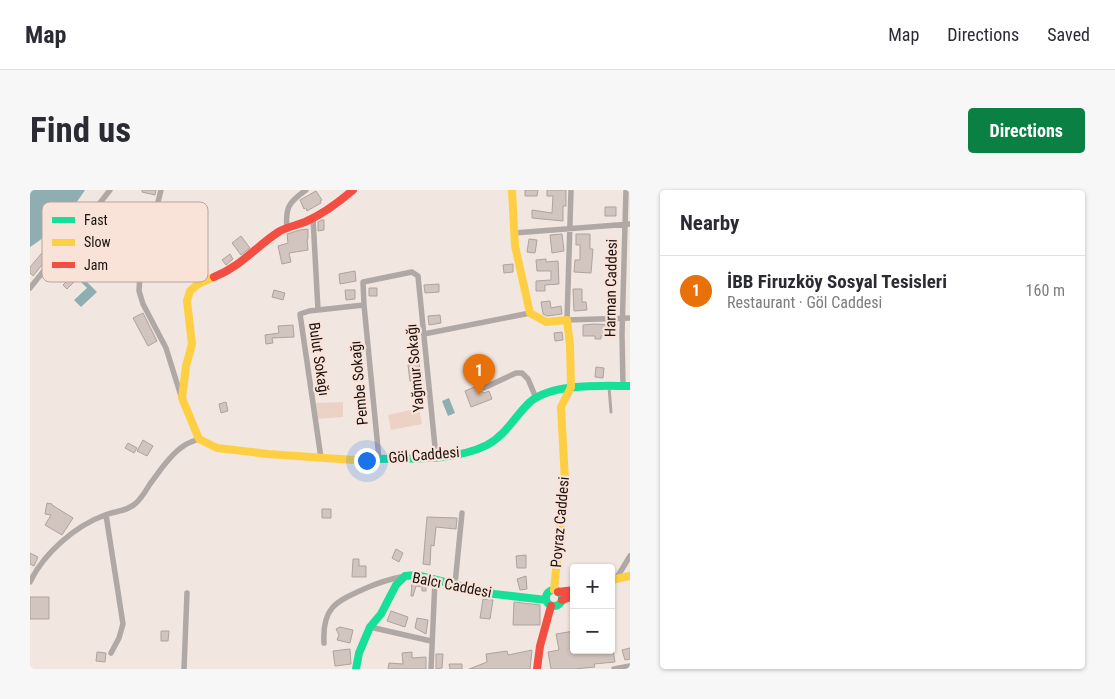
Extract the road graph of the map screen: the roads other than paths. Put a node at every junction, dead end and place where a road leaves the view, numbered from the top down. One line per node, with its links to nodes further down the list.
1 (110, 190): 7 (street)
2 (306, 190): 10 (street)
3 (353, 190): 8 (street)
4 (512, 190): 12 (street)
5 (571, 190): 11 (street)
6 (626, 190): 9 (street, Harman Caddesi)
7 (101, 202)
8 (313, 218): 10 (street); 20 (street, Bulut Sokağı)
9 (627, 224): 11 (street); 22 (street, Harman Caddesi)
10 (287, 229): 15 (street)
11 (570, 229): 12 (street); 24 (street)
12 (514, 233): 21 (street)
13 (42, 273): 18 (street)
14 (418, 276): 19 (street, Pembe Sokağı); 25 (street, Yağmur Sokağı)
15 (208, 280)
16 (140, 282): 30 (street)
17 (203, 282): 30 (street)
18 (30, 288)
19 (364, 305): 20 (street); 36 (street, Pembe Sokağı)
20 (318, 310): 35 (street, Bulut Sokağı)
21 (530, 313): 24 (street); 25 (street)
22 (622, 318): 23 (street); 24 (street); 27 (street, Harman Caddesi)
23 (630, 318)
24 (567, 320): 28 (street, Poyraz Caddesi)
25 (424, 334): 34 (street, Yağmur Sokağı)
26 (609, 386): 27 (street, Göl Caddesi); 28 (street, Göl Caddesi); 32 (lane)
27 (626, 386)
28 (570, 387): 31 (street, Göl Caddesi); 48 (street, Poyraz Caddesi)
29 (484, 388): 31 (street)
30 (182, 398): 33 (street)
31 (536, 398): 34 (street, Göl Caddesi)
32 (610, 412)
33 (199, 438): 35 (street, Göl Caddesi); 38 (street)
34 (436, 457): 36 (street, Göl Caddesi)
35 (321, 458): 36 (street, Göl Caddesi)
36 (379, 459)
37 (462, 513): 46 (street)
38 (106, 515): 45 (street); 56 (street)
39 (630, 556): 42 (street)
40 (405, 576): 44 (street, Balcı Caddesi); 53 (street, Balcı Caddesi); 55 (street)
41 (630, 576): 43 (street)
42 (615, 578)
43 (615, 579)
44 (435, 580): 46 (street, Balcı Caddesi); 54 (street)
45 (30, 582)
46 (455, 584): 52 (street, Balcı Caddesi)
47 (570, 590): 48 (street)
48 (556, 591): 51 (street); 52 (street)
49 (186, 593): 58 (street)
50 (570, 597): 51 (street)
51 (562, 600): 52 (street)
52 (549, 603): 61 (street)
53 (370, 627): 54 (street); 59 (street, Balcı Caddesi)
54 (431, 641): 60 (street)
55 (324, 643)
56 (111, 653)
57 (630, 666): 62 (street)
58 (184, 669)
59 (356, 669)
60 (431, 669)
61 (537, 669)
62 (614, 669)

